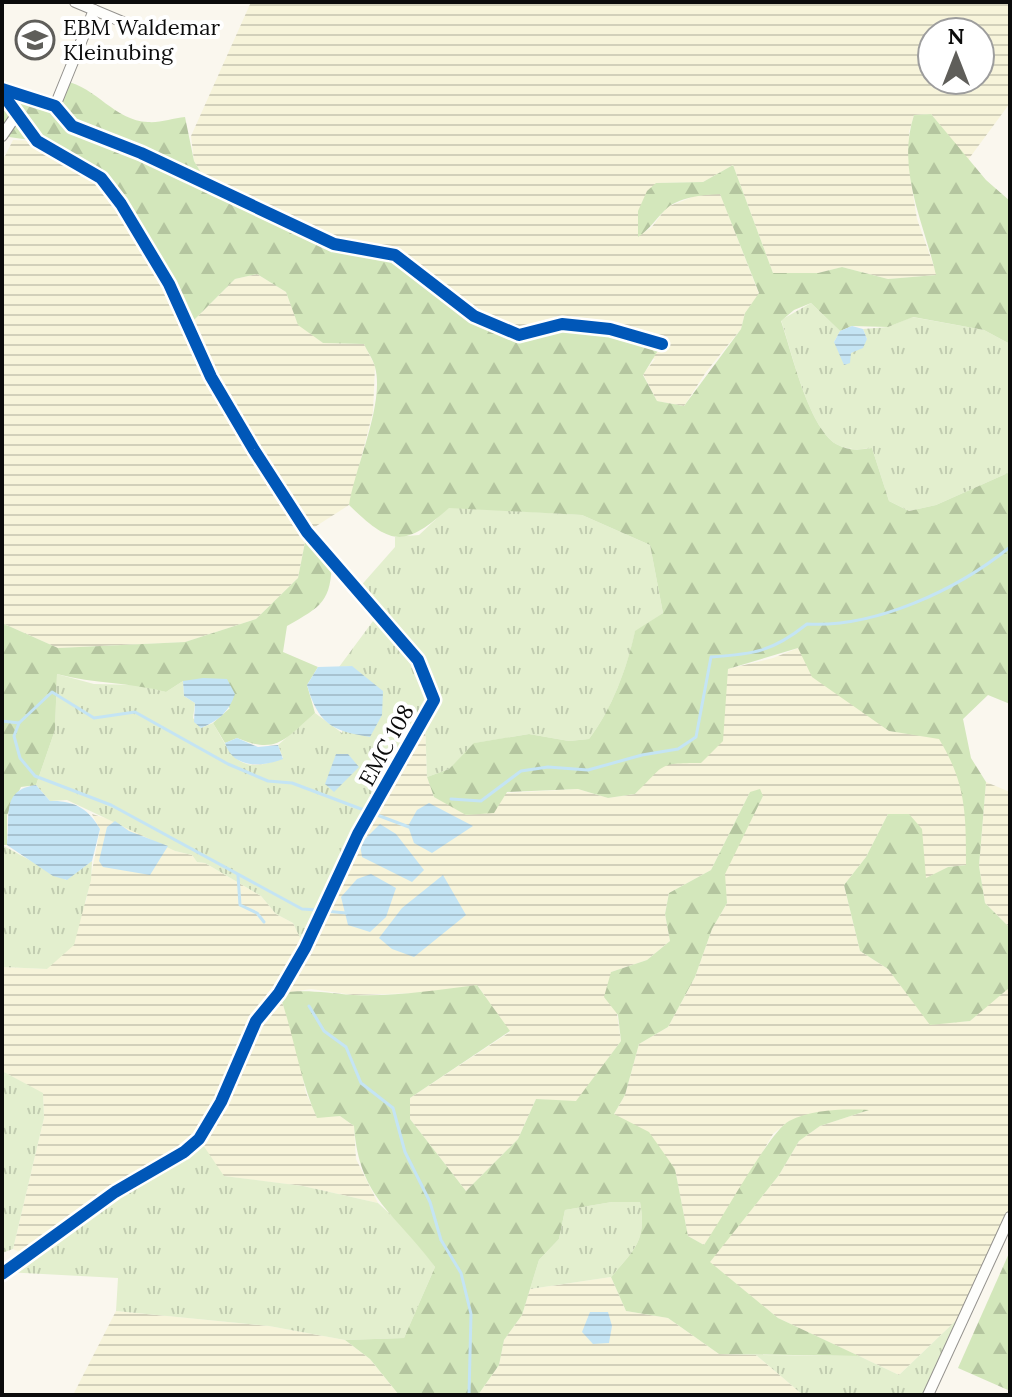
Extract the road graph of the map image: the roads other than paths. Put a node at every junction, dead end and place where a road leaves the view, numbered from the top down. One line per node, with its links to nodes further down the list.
1 (75, 2): 2 (street)
2 (94, 10): 3 (street); 5 (street)
3 (142, 30)
4 (2, 91): 5 (street); 6 (street, EMC 108)
5 (55, 106): 8 (street)
6 (17, 114): 7 (street); 10 (street, EMC 108)
7 (2, 136)
8 (662, 344)
9 (1010, 1217): 11 (street)
10 (2, 1274)
11 (928, 1395)

